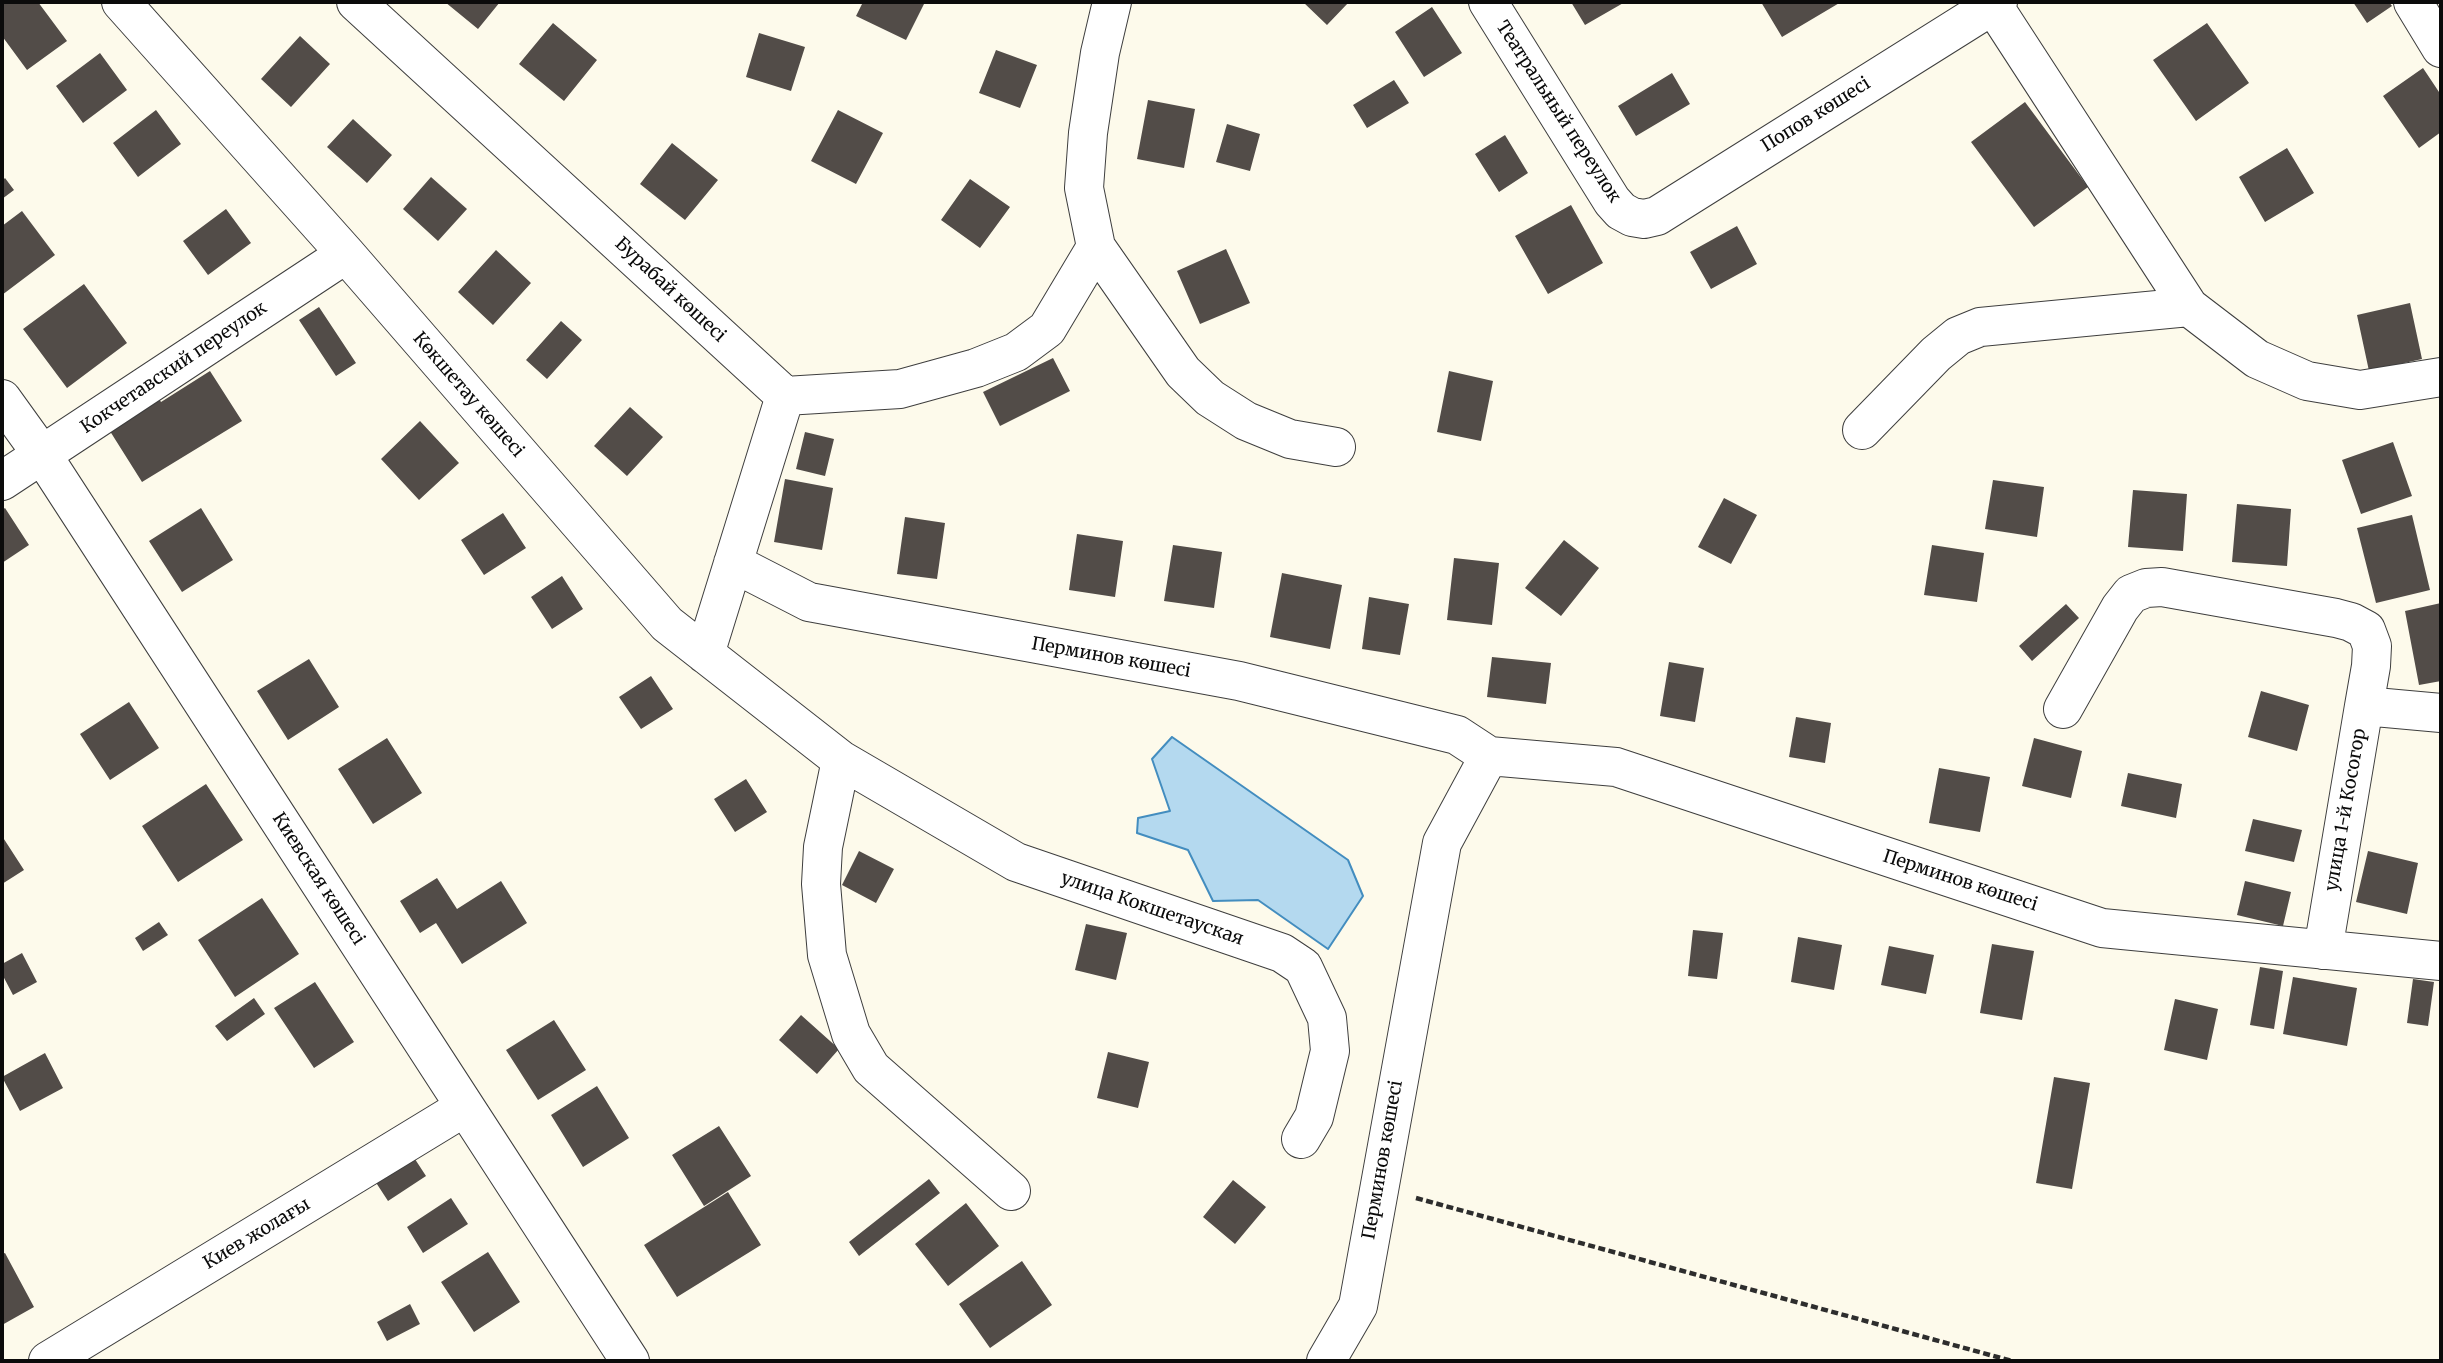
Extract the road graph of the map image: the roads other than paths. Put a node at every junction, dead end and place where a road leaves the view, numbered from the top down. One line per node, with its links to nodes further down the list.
1 (121, 2): 10 (street, Көкшетау көшесі)
2 (356, 2): 13 (street, Бурабай көшесі)
3 (1112, 2): 9 (street)
4 (1488, 2): 8 (street, Театральный переулок)
5 (2413, 2): 7 (street)
6 (1994, 3): 8 (street, Попов көшесі); 11 (street)
7 (2441, 48)
8 (1632, 217)
9 (1096, 247): 13 (street); 16 (street)
10 (346, 254): 17 (street, Кокчетавский переулок); 20 (street, Көкшетау көшесі)
11 (2189, 306): 12 (street); 15 (street)
12 (2441, 377)
13 (785, 396): 19 (street)
14 (2, 399): 17 (street, Киевская көшесі)
15 (1863, 430)
16 (1336, 447)
17 (43, 456): 18 (street, Кокчетавский переулок); 28 (street, Киевская көшесі)
18 (2, 481)
19 (733, 563): 20 (street); 24 (street, Перминов көшесі)
20 (705, 654): 25 (street, Көкшетау көшесі)
21 (2364, 706): 22 (street); 23 (street, улица 1-й Косогор); 26 (street, улица 1-й Косогор)
22 (2063, 709)
23 (2441, 713)
24 (1489, 756): 26 (street, Перминов көшесі); 33 (street, Перминов көшесі)
25 (841, 760): 29 (street, улица Кокшетауская); 30 (street)
26 (2323, 950): 27 (street, Перминов көшесі)
27 (2441, 961)
28 (465, 1107): 31 (street, Киев жолағы); 32 (street, Киевская көшесі)
29 (1301, 1139)
30 (1011, 1191)
31 (48, 1361)
32 (630, 1361)
33 (1326, 1361)

